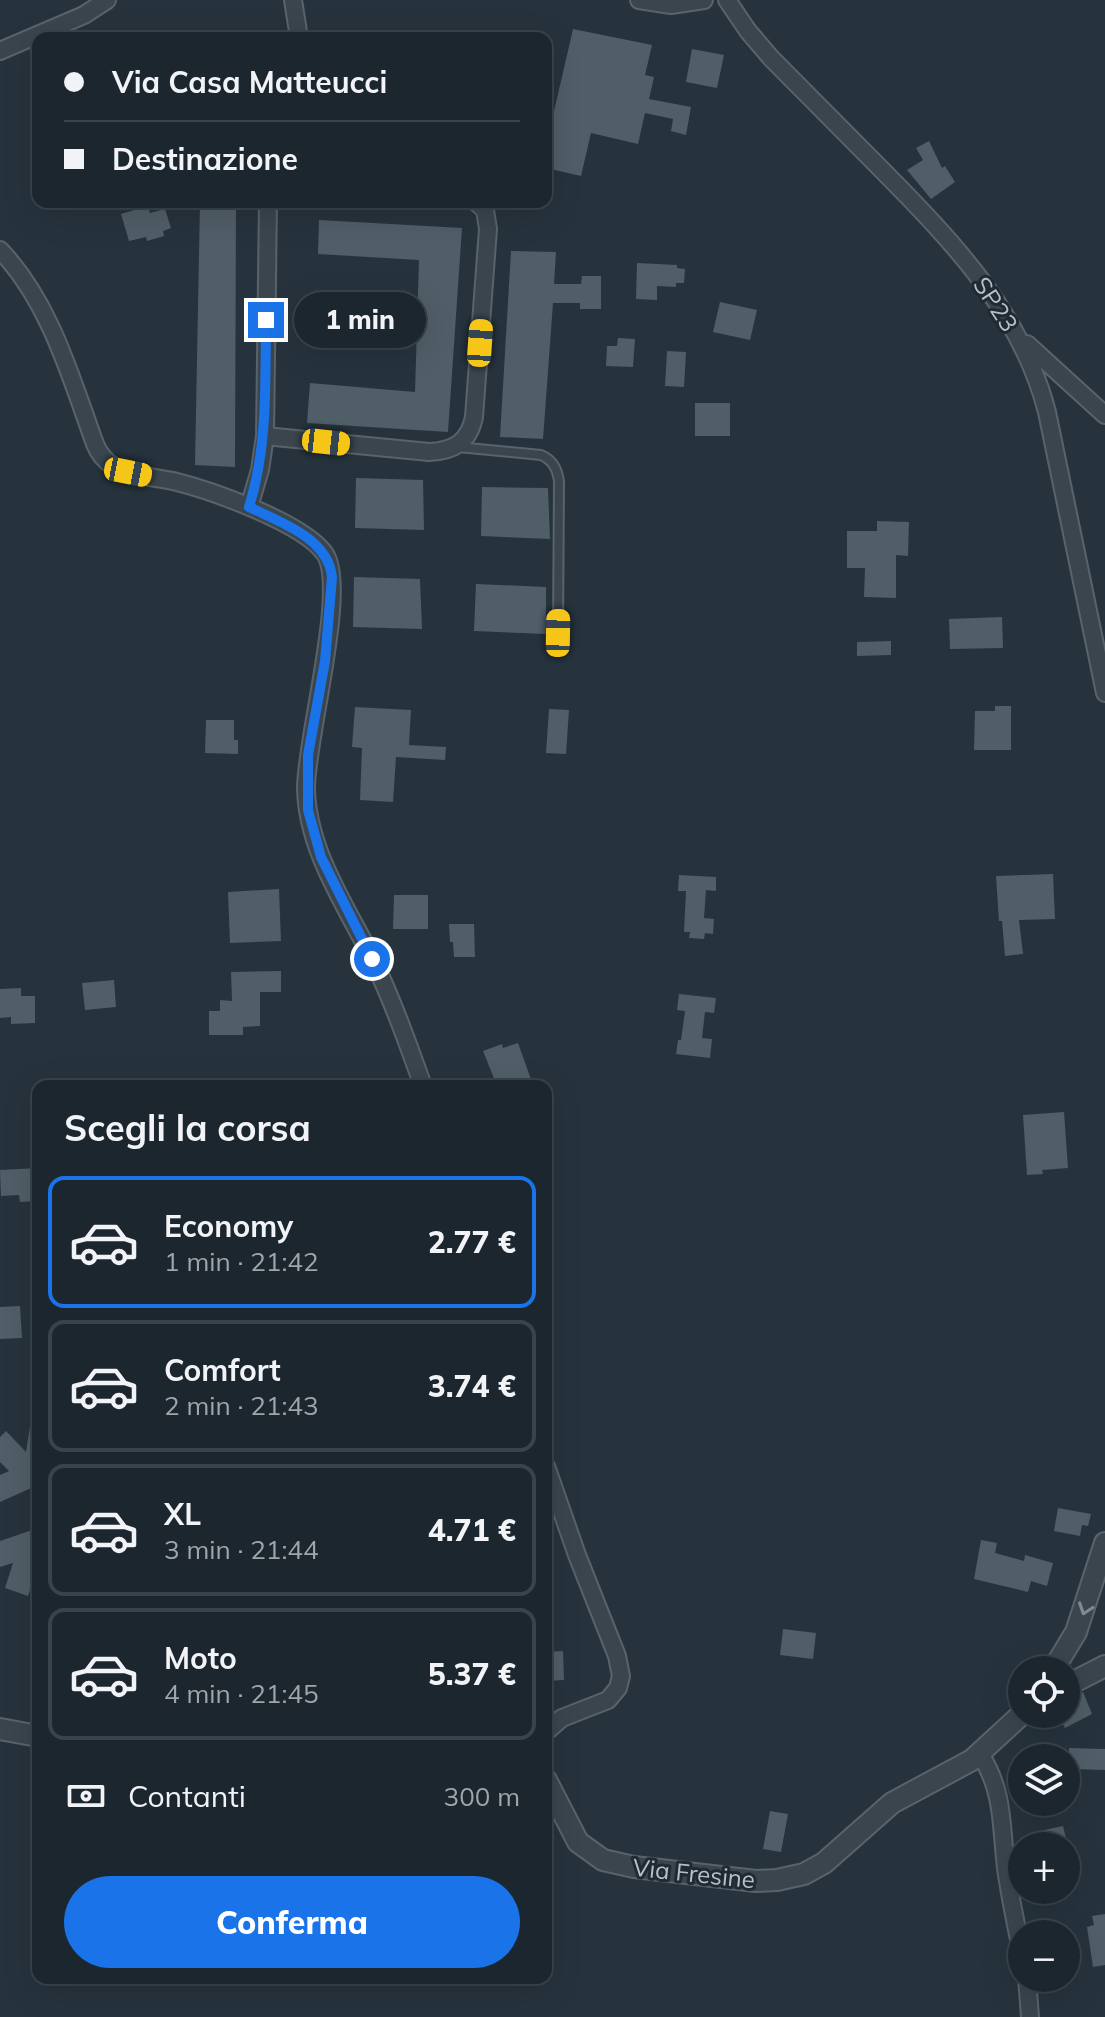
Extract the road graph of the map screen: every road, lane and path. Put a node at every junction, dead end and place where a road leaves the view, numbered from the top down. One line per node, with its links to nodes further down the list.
1 (107, 0): 6 (street)
2 (293, 0): 7 (street)
3 (639, 0): 4 (street)
4 (704, 0)
5 (727, 0): 13 (street, SP23 / SP23)
6 (44, 32)
7 (298, 32)
8 (32, 37): 9 (street)
9 (0, 51)
10 (268, 208): 15 (street)
11 (483, 208): 16 (street)
12 (0, 250): 17 (street)
13 (1016, 335): 14 (street); 19 (street, SP23 / SP23)
14 (1105, 415)
15 (265, 436): 16 (street); 17 (street)
16 (457, 447): 18 (lane)
17 (249, 507): 20 (street)
18 (558, 633)
19 (1105, 693)
20 (421, 1080)
21 (552, 1483): 26 (street)
22 (1105, 1543): 23 (street, one-way to 23)
23 (1061, 1656)
24 (1105, 1666): 25 (street)
25 (1080, 1679)
26 (552, 1727)
27 (1008, 1727): 30 (street, Via Fresine)
28 (0, 1729): 29 (street)
29 (32, 1735)
30 (980, 1754): 31 (street, Via Fresine); 32 (street)
31 (552, 1789)
32 (1016, 1920)
33 (1028, 1992): 34 (street)
34 (1030, 2017)

